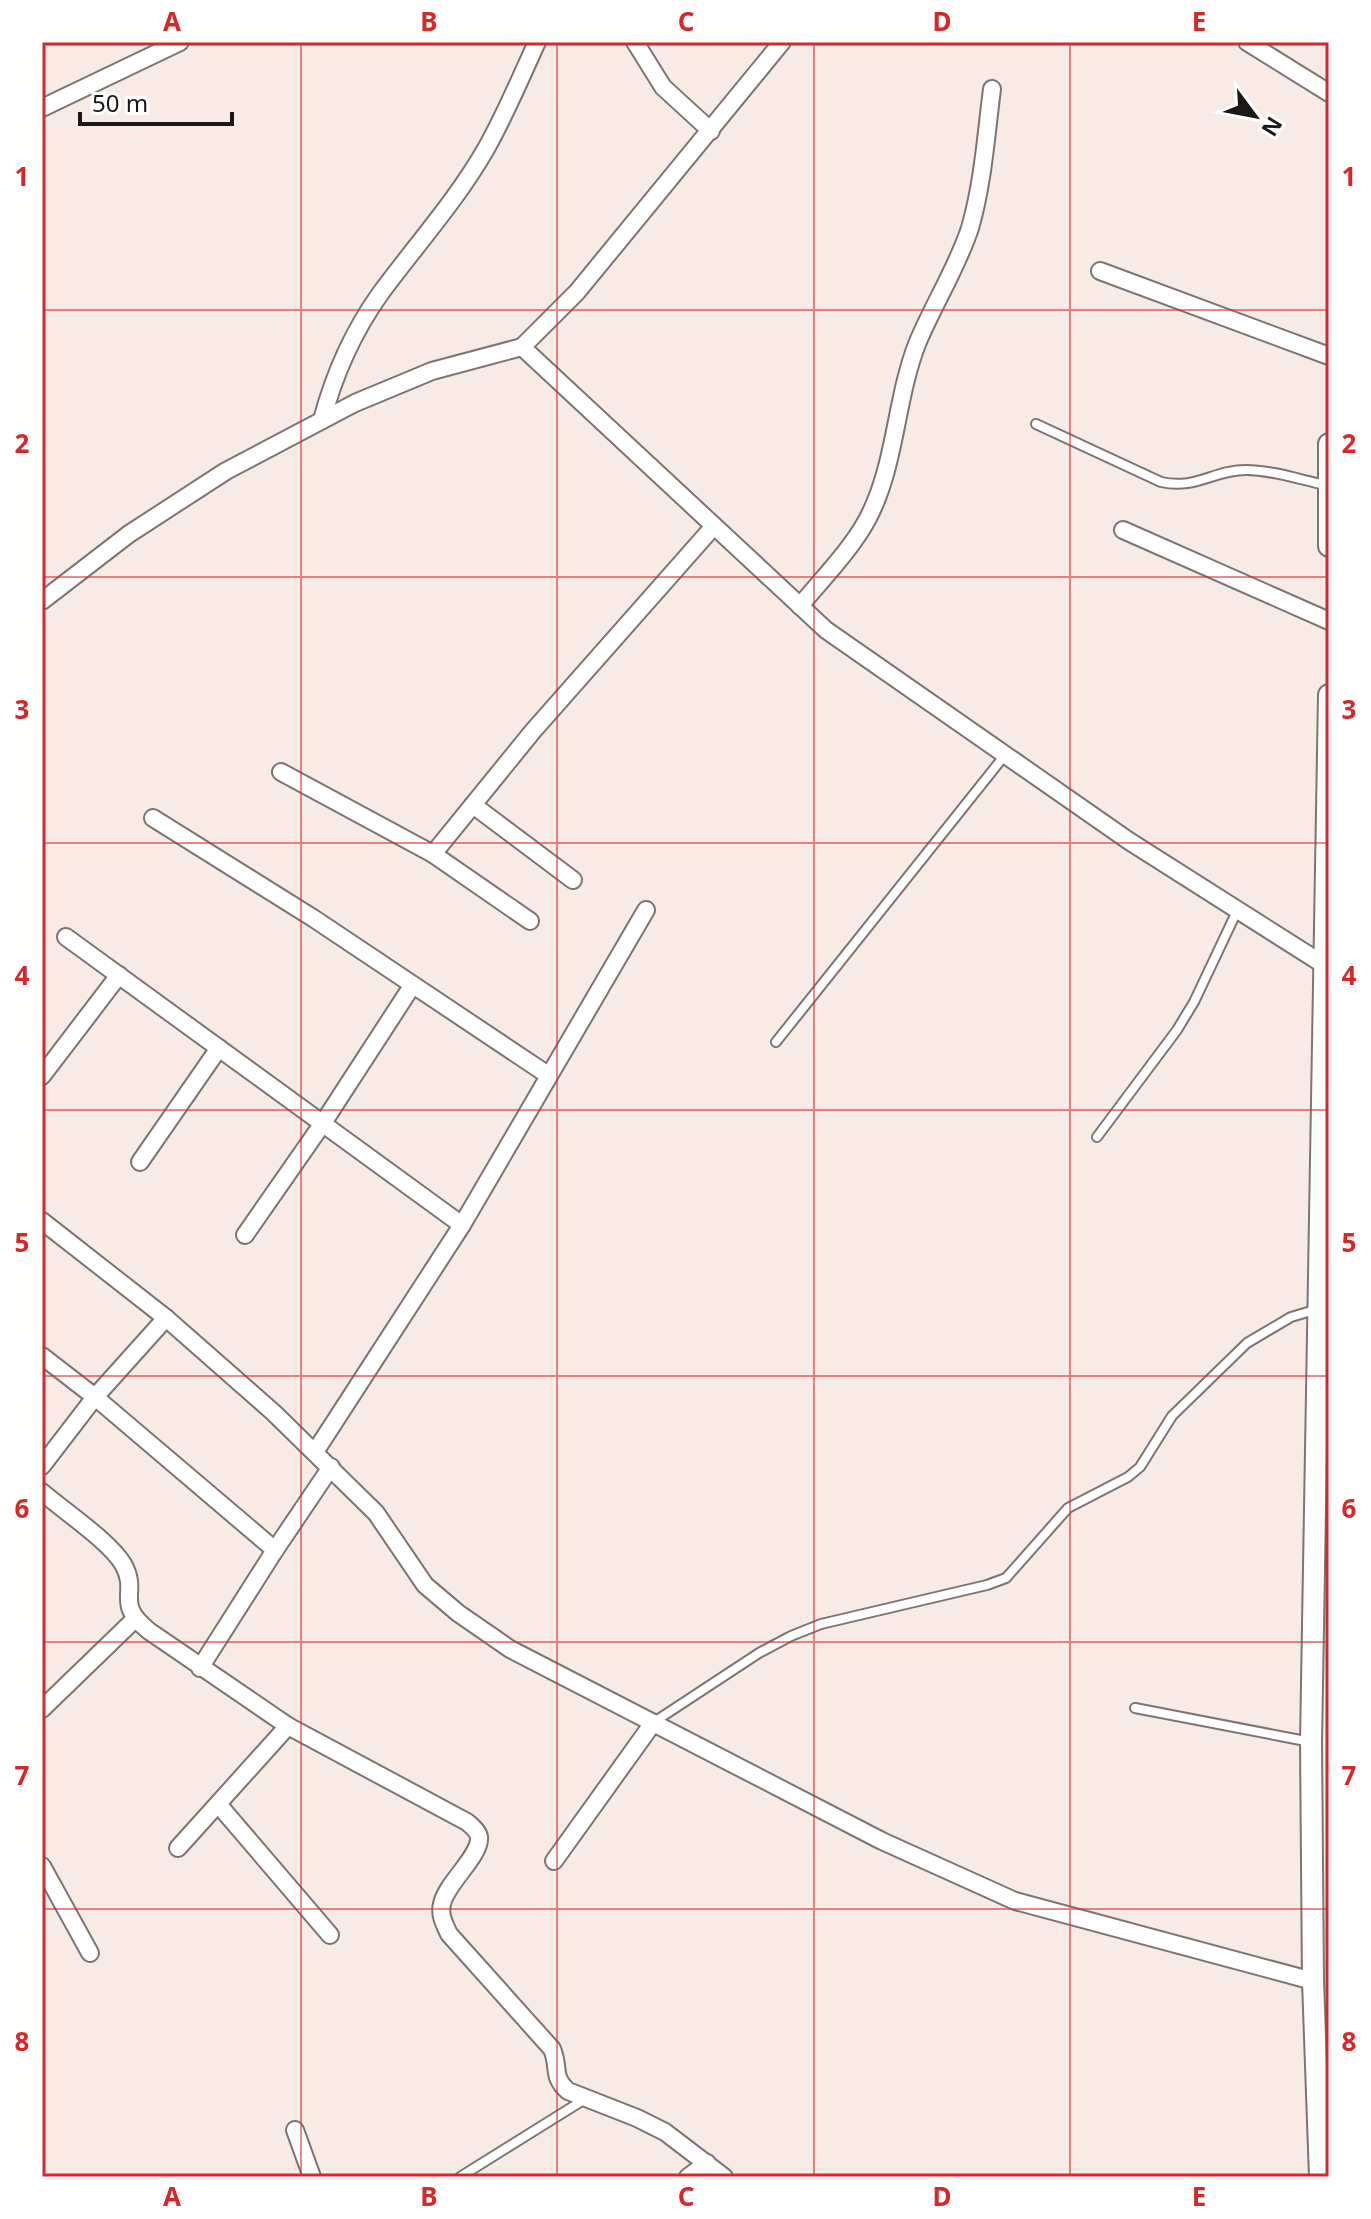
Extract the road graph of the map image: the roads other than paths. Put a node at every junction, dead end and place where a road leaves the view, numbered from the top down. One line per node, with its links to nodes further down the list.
1 (180, 42): 8 (street)
2 (537, 42): 13 (street)
3 (635, 42): 9 (street)
4 (782, 42): 9 (street)
5 (1247, 42): 7 (street)
6 (992, 89): 21 (street)
7 (1329, 93)
8 (42, 108)
9 (711, 131): 11 (street)
10 (1100, 271): 12 (street)
11 (522, 347): 13 (street); 17 (street)
12 (1329, 356)
13 (322, 420): 20 (street)
14 (1036, 424): 16 (lane)
15 (1329, 444): 16 (street)
16 (1328, 485): 19 (street)
17 (714, 526): 21 (street); 26 (street)
18 (1123, 530): 22 (street)
19 (1329, 546)
20 (42, 601)
21 (800, 606): 24 (street)
22 (1329, 621)
23 (1329, 695): 34 (street)
24 (1005, 755): 30 (street); 37 (lane)
25 (281, 772): 28 (street)
26 (473, 805): 28 (street); 29 (street)
27 (153, 818): 36 (street)
28 (433, 854): 32 (street)
29 (573, 880)
30 (1238, 909): 34 (street); 42 (lane)
31 (646, 910): 39 (street)
32 (530, 921)
33 (66, 937): 35 (street)
34 (1328, 968): 47 (street)
35 (119, 975): 38 (street); 40 (street)
36 (412, 986): 39 (street); 41 (street)
37 (776, 1042)
38 (219, 1048): 41 (street); 43 (street)
39 (548, 1075): 45 (street)
40 (42, 1076)
41 (323, 1123): 45 (street); 46 (street)
42 (1097, 1137)
43 (140, 1162)
44 (42, 1221): 48 (street)
45 (462, 1225): 51 (street)
46 (245, 1235)
47 (1320, 1309): 60 (lane); 62 (street)
48 (166, 1318): 50 (street); 51 (street)
49 (42, 1356): 50 (street)
50 (95, 1397): 52 (street); 55 (street)
51 (315, 1452): 53 (street)
52 (42, 1466)
53 (331, 1467): 55 (street); 60 (street)
54 (42, 1492): 56 (street)
55 (275, 1550): 57 (street)
56 (135, 1619): 57 (street); 59 (street)
57 (200, 1668): 61 (street)
58 (1135, 1708): 62 (lane)
59 (42, 1709)
60 (653, 1723): 65 (street); 69 (street)
61 (288, 1726): 63 (street); 70 (street)
62 (1311, 1742): 69 (street)
63 (218, 1804): 64 (street); 67 (street)
64 (178, 1848)
65 (554, 1861)
66 (42, 1866): 68 (street)
67 (330, 1935)
68 (90, 1953)
69 (1313, 1981): 77 (street)
70 (586, 2098): 72 (street); 74 (lane)
71 (295, 2130): 73 (street)
72 (707, 2163): 75 (street); 76 (street)
73 (312, 2177)
74 (460, 2177)
75 (688, 2177)
76 (724, 2177)
77 (1320, 2177)

